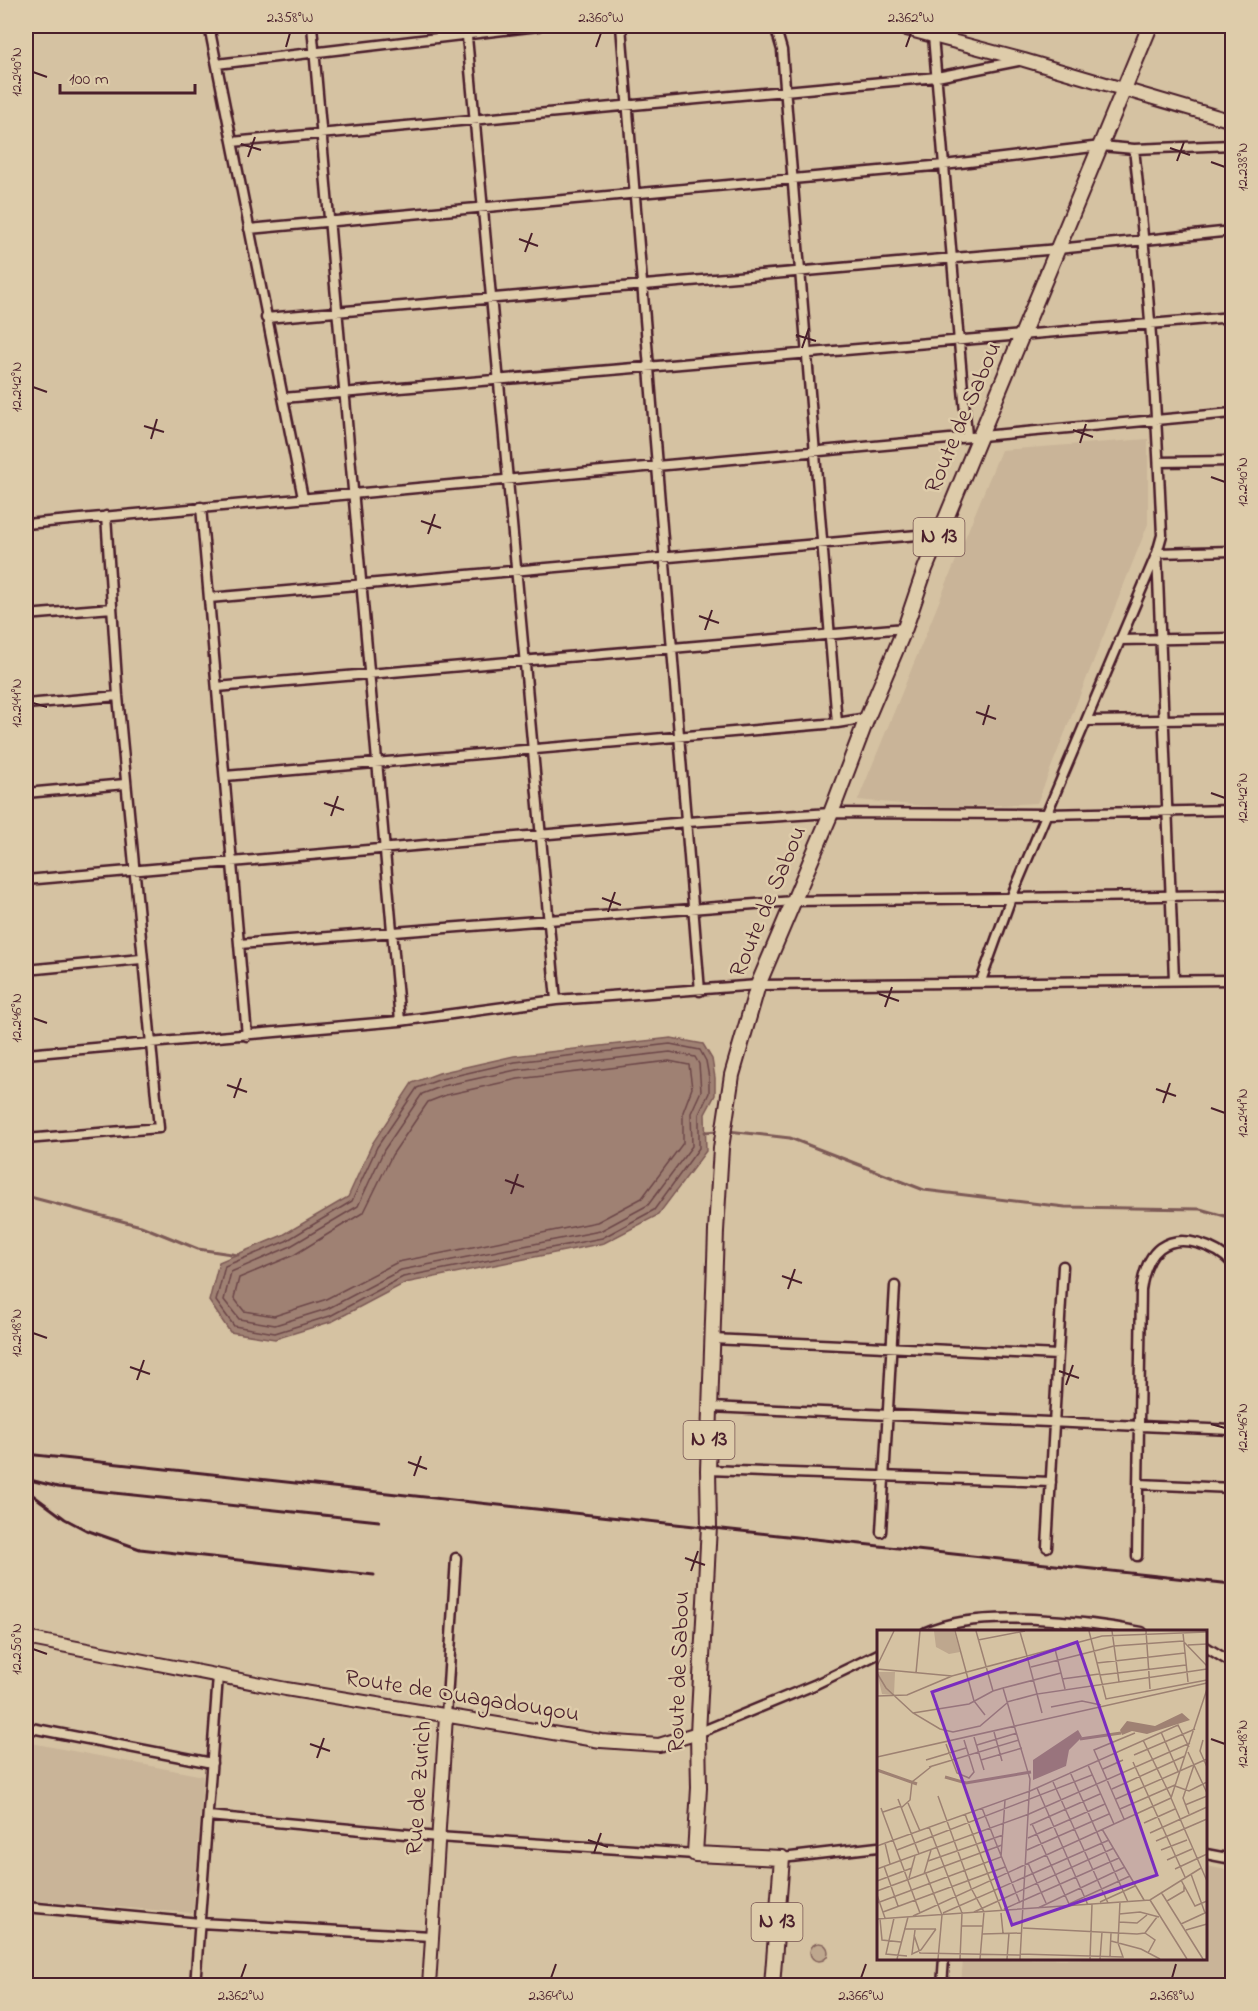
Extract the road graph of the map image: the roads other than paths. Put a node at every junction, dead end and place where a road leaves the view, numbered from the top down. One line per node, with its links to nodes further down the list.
1 (209, 26): 12 (street)
2 (312, 26): 10 (street)
3 (538, 26): 8 (street)
4 (621, 26): 16 (street)
5 (776, 26): 14 (street)
6 (895, 26): 9 (street)
7 (1150, 26): 15 (main road, Route de Sabou / N 13)
8 (466, 30): 10 (street); 17 (street)
9 (933, 36): 11 (street); 13 (street)
10 (314, 51): 12 (street); 19 (street)
11 (1024, 60): 13 (street); 15 (street)
12 (217, 64): 20 (street)
13 (937, 76): 14 (street); 24 (street)
14 (785, 90): 16 (street); 25 (street)
15 (1125, 90): 18 (street); 22 (main road, Route de Sabou / N 13)
16 (628, 104): 17 (street); 26 (street)
17 (474, 119): 19 (street); 27 (street)
18 (1233, 121)
19 (320, 135): 20 (street); 28 (street)
20 (232, 142): 29 (street)
21 (1233, 145): 23 (street)
22 (1101, 146): 23 (street); 24 (street); 32 (main road, Route de Sabou / N 13)
23 (1134, 149): 31 (street)
24 (944, 165): 25 (street); 33 (street)
25 (793, 179): 26 (street); 34 (street)
26 (635, 193): 27 (street); 35 (street)
27 (483, 207): 28 (street); 36 (street)
28 (328, 220): 29 (street); 37 (street)
29 (249, 229): 39 (street)
30 (1233, 231): 31 (street)
31 (1145, 240): 32 (street); 40 (street)
32 (1058, 249): 33 (street); 41 (main road, Route de Sabou / N 13)
33 (952, 259): 34 (street); 42 (street)
34 (800, 270): 35 (street); 43 (street)
35 (643, 285): 36 (street); 44 (street)
36 (491, 299): 37 (street); 45 (street)
37 (336, 313): 39 (street); 46 (street)
38 (1233, 317): 40 (street)
39 (266, 318): 47 (street)
40 (1150, 325): 41 (street); 49 (street)
41 (1022, 335): 42 (street); 50 (main road, Route de Sabou / N 13)
42 (959, 340): 43 (street); 50 (street)
43 (806, 354): 44 (street); 51 (street)
44 (650, 368): 45 (street); 54 (street)
45 (498, 380): 46 (street); 55 (street)
46 (344, 394): 47 (street); 56 (street)
47 (283, 398): 57 (street)
48 (1233, 413): 49 (street)
49 (1157, 421): 50 (street); 53 (street)
50 (974, 436): 51 (street); 61 (main road, Route de Sabou / N 13)
51 (815, 450): 54 (street); 62 (street)
52 (1233, 460): 53 (street)
53 (1159, 462): 64 (street)
54 (657, 465): 55 (street); 65 (street)
55 (507, 479): 56 (street); 66 (street)
56 (353, 493): 57 (street); 67 (street)
57 (303, 498): 58 (street)
58 (201, 507): 59 (street); 68 (street)
59 (106, 516): 60 (street); 69 (street)
60 (26, 524)
61 (940, 533): 62 (street); 71 (main road, Route de Sabou / N 13)
62 (822, 544): 65 (street); 72 (street)
63 (1233, 551): 64 (street)
64 (1157, 553): 74 (street); 75 (street)
65 (665, 557): 66 (street); 76 (street)
66 (516, 570): 67 (street); 77 (street)
67 (361, 584): 68 (street); 78 (street)
68 (209, 598): 79 (street)
69 (112, 608): 70 (street); 80 (street)
70 (26, 615)
71 (905, 628): 72 (street); 82 (main road, Route de Sabou / N 13)
72 (830, 634): 76 (street); 86 (street)
73 (1233, 638): 74 (street)
74 (1160, 639): 75 (street); 85 (street)
75 (1119, 640): 84 (street)
76 (672, 647): 77 (street); 87 (street)
77 (524, 659): 78 (street); 88 (street)
78 (369, 672): 79 (street); 89 (street)
79 (217, 687): 90 (street)
80 (118, 696): 81 (street); 91 (street)
81 (26, 704)
82 (867, 718): 86 (street); 95 (main road, Route de Sabou / N 13)
83 (1233, 719): 85 (street)
84 (1086, 720): 85 (street); 96 (street)
85 (1164, 720): 94 (street)
86 (837, 723): 87 (street)
87 (680, 736): 88 (street); 97 (street)
88 (532, 749): 89 (street); 98 (street)
89 (376, 762): 90 (street); 99 (street)
90 (225, 776): 100 (street)
91 (125, 784): 92 (street); 101 (street)
92 (26, 793)
93 (1233, 810): 94 (street)
94 (1167, 811): 96 (street); 104 (street)
95 (831, 813): 96 (street); 97 (street); 106 (main road, Route de Sabou / N 13)
96 (1047, 814): 105 (street)
97 (687, 822): 98 (street); 107 (street)
98 (540, 835): 99 (street); 108 (street)
99 (384, 848): 100 (street); 109 (street)
100 (232, 860): 101 (street); 110 (street)
101 (133, 870): 102 (street); 111 (street)
102 (26, 880)
103 (1233, 895): 104 (street)
104 (1170, 896): 105 (street); 113 (street)
105 (1011, 898): 106 (street); 115 (street)
106 (793, 901): 107 (street); 116 (main road, Route de Sabou / N 13)
107 (694, 909): 108 (street); 117 (street)
108 (548, 921): 109 (street); 118 (street)
109 (392, 933): 110 (street); 119 (street)
110 (239, 944): 120 (street)
111 (141, 959): 112 (street); 121 (street)
112 (26, 970)
113 (1174, 979): 114 (street); 115 (street)
114 (1233, 980)
115 (981, 981): 116 (street)
116 (758, 985): 117 (street); 127 (main road, Route de Sabou / N 13)
117 (700, 991): 118 (street)
118 (556, 1000): 119 (street)
119 (400, 1021): 120 (street)
120 (247, 1036): 121 (street)
121 (151, 1042): 122 (street); 123 (street)
122 (26, 1054)
123 (26, 1139)
124 (1233, 1263): 133 (street)
125 (1063, 1266): 129 (street)
126 (895, 1286): 128 (street)
127 (712, 1339): 128 (street); 130 (main road, Route de Sabou / N 13)
128 (891, 1348): 129 (street); 131 (street)
129 (1058, 1355): 132 (street)
130 (710, 1407): 131 (street); 135 (main road, Route de Sabou / N 13)
131 (888, 1415): 132 (street); 136 (street)
132 (1054, 1422): 133 (street); 137 (street)
133 (1139, 1426): 134 (street); 138 (street)
134 (1233, 1430)
135 (708, 1470): 136 (street); 153 (main road, Route de Sabou / N 13)
136 (884, 1477): 137 (street); 140 (street)
137 (1051, 1482): 141 (street)
138 (1138, 1485): 139 (street); 142 (street)
139 (1233, 1488)
140 (881, 1532)
141 (1047, 1546)
142 (1137, 1556)
143 (456, 1558): 151 (street, Rue de Zurich)
144 (933, 1630): 145 (street)
145 (1131, 1630)
146 (26, 1638): 150 (street, Route de Ouagadougou)
147 (1207, 1648): 149 (street)
148 (877, 1655): 153 (street, Route de Ouagadougou)
149 (1233, 1663)
150 (218, 1676): 151 (street, Route de Ouagadougou); 154 (street)
151 (446, 1716): 153 (street, Route de Ouagadougou); 156 (street, Rue de Zurich)
152 (26, 1727): 154 (street)
153 (698, 1733): 158 (main road, Route de Sabou / N 13)
154 (212, 1763): 155 (street)
155 (208, 1816): 156 (street); 163 (street)
156 (438, 1837): 158 (street); 164 (street, Rue de Zurich)
157 (877, 1848): 160 (street)
158 (695, 1854): 160 (main road)
159 (1207, 1854): 161 (street)
160 (782, 1858): 168 (main road, N 13)
161 (1233, 1859)
162 (26, 1907): 163 (street)
163 (200, 1923): 164 (street); 166 (street)
164 (432, 1936): 167 (street, Rue de Zurich)
165 (944, 1960): 169 (street)
166 (195, 1986)
167 (429, 1986)
168 (772, 1986)
169 (942, 1986)

